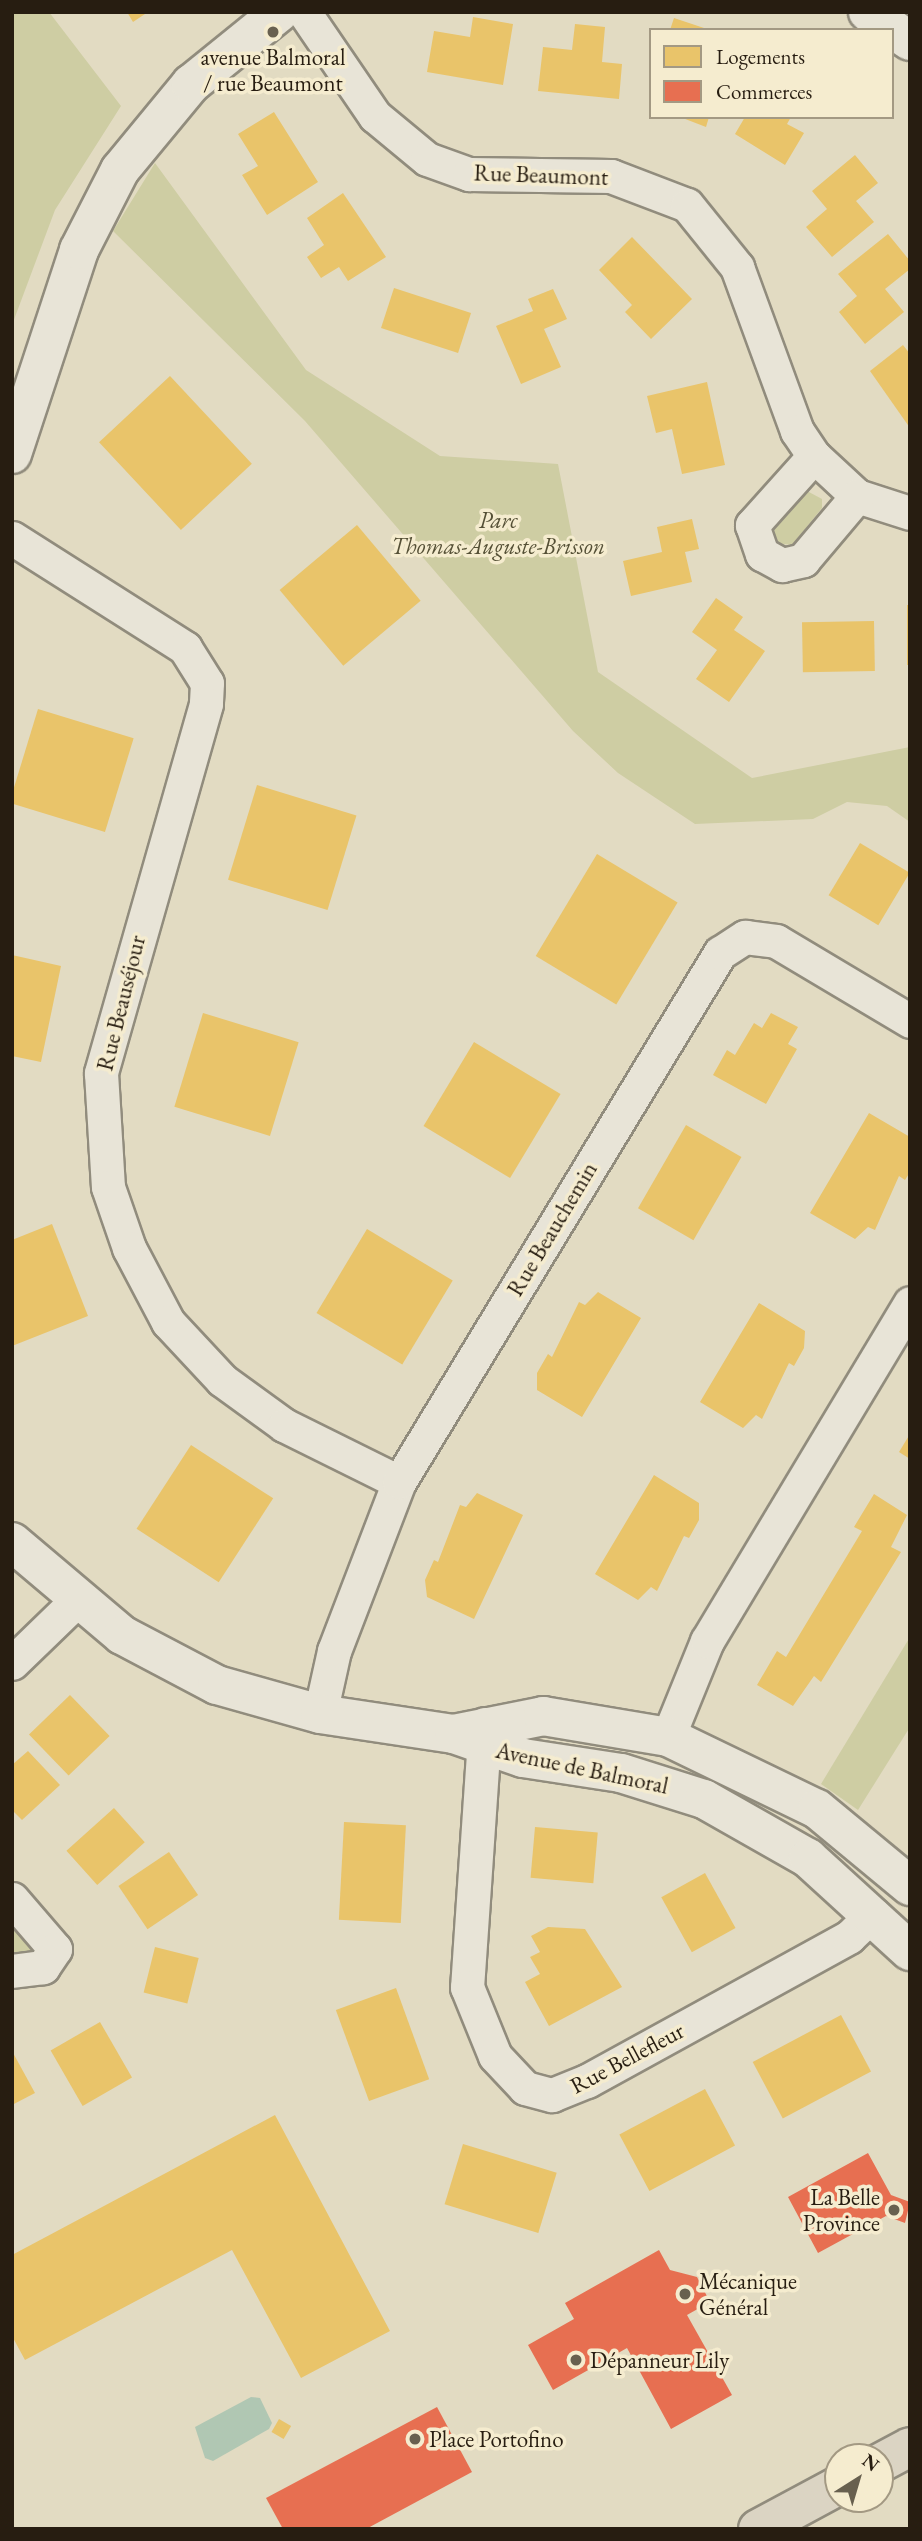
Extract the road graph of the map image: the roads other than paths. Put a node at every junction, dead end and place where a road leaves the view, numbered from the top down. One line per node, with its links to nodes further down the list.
1 (280, 12): 7 (street)
2 (304, 12): 8 (street, Rue Beaumont)
3 (868, 12): 4 (street)
4 (891, 28)
5 (894, 30): 6 (street)
6 (910, 41)
7 (12, 454)
8 (814, 456): 9 (street, Rue Beaumont); 9 (street)
9 (857, 496): 10 (street, Rue Beaumont)
10 (910, 513)
11 (12, 538): 14 (street, Rue Beauséjour)
12 (910, 1021): 14 (street, Rue Beauchemin)
13 (910, 1303): 20 (street)
14 (400, 1482): 18 (street, Rue Beauchemin)
15 (12, 1542): 16 (street, Avenue de Balmoral)
16 (76, 1601): 17 (street); 18 (street, Avenue de Balmoral)
17 (12, 1663)
18 (320, 1714): 19 (street, Avenue de Balmoral)
19 (474, 1735): 20 (street, Avenue de Balmoral); 23 (street, Avenue de Balmoral); 23 (street, Rue Bellefleur)
20 (668, 1737): 21 (street, Avenue de Balmoral)
21 (910, 1885)
22 (12, 1899): 25 (street)
23 (873, 1914): 24 (street, Avenue de Balmoral)
24 (910, 1951)
25 (12, 1971)
26 (910, 2447): 27 (main road)
27 (894, 2456)
28 (824, 2494): 29 (main road)
29 (758, 2529)

